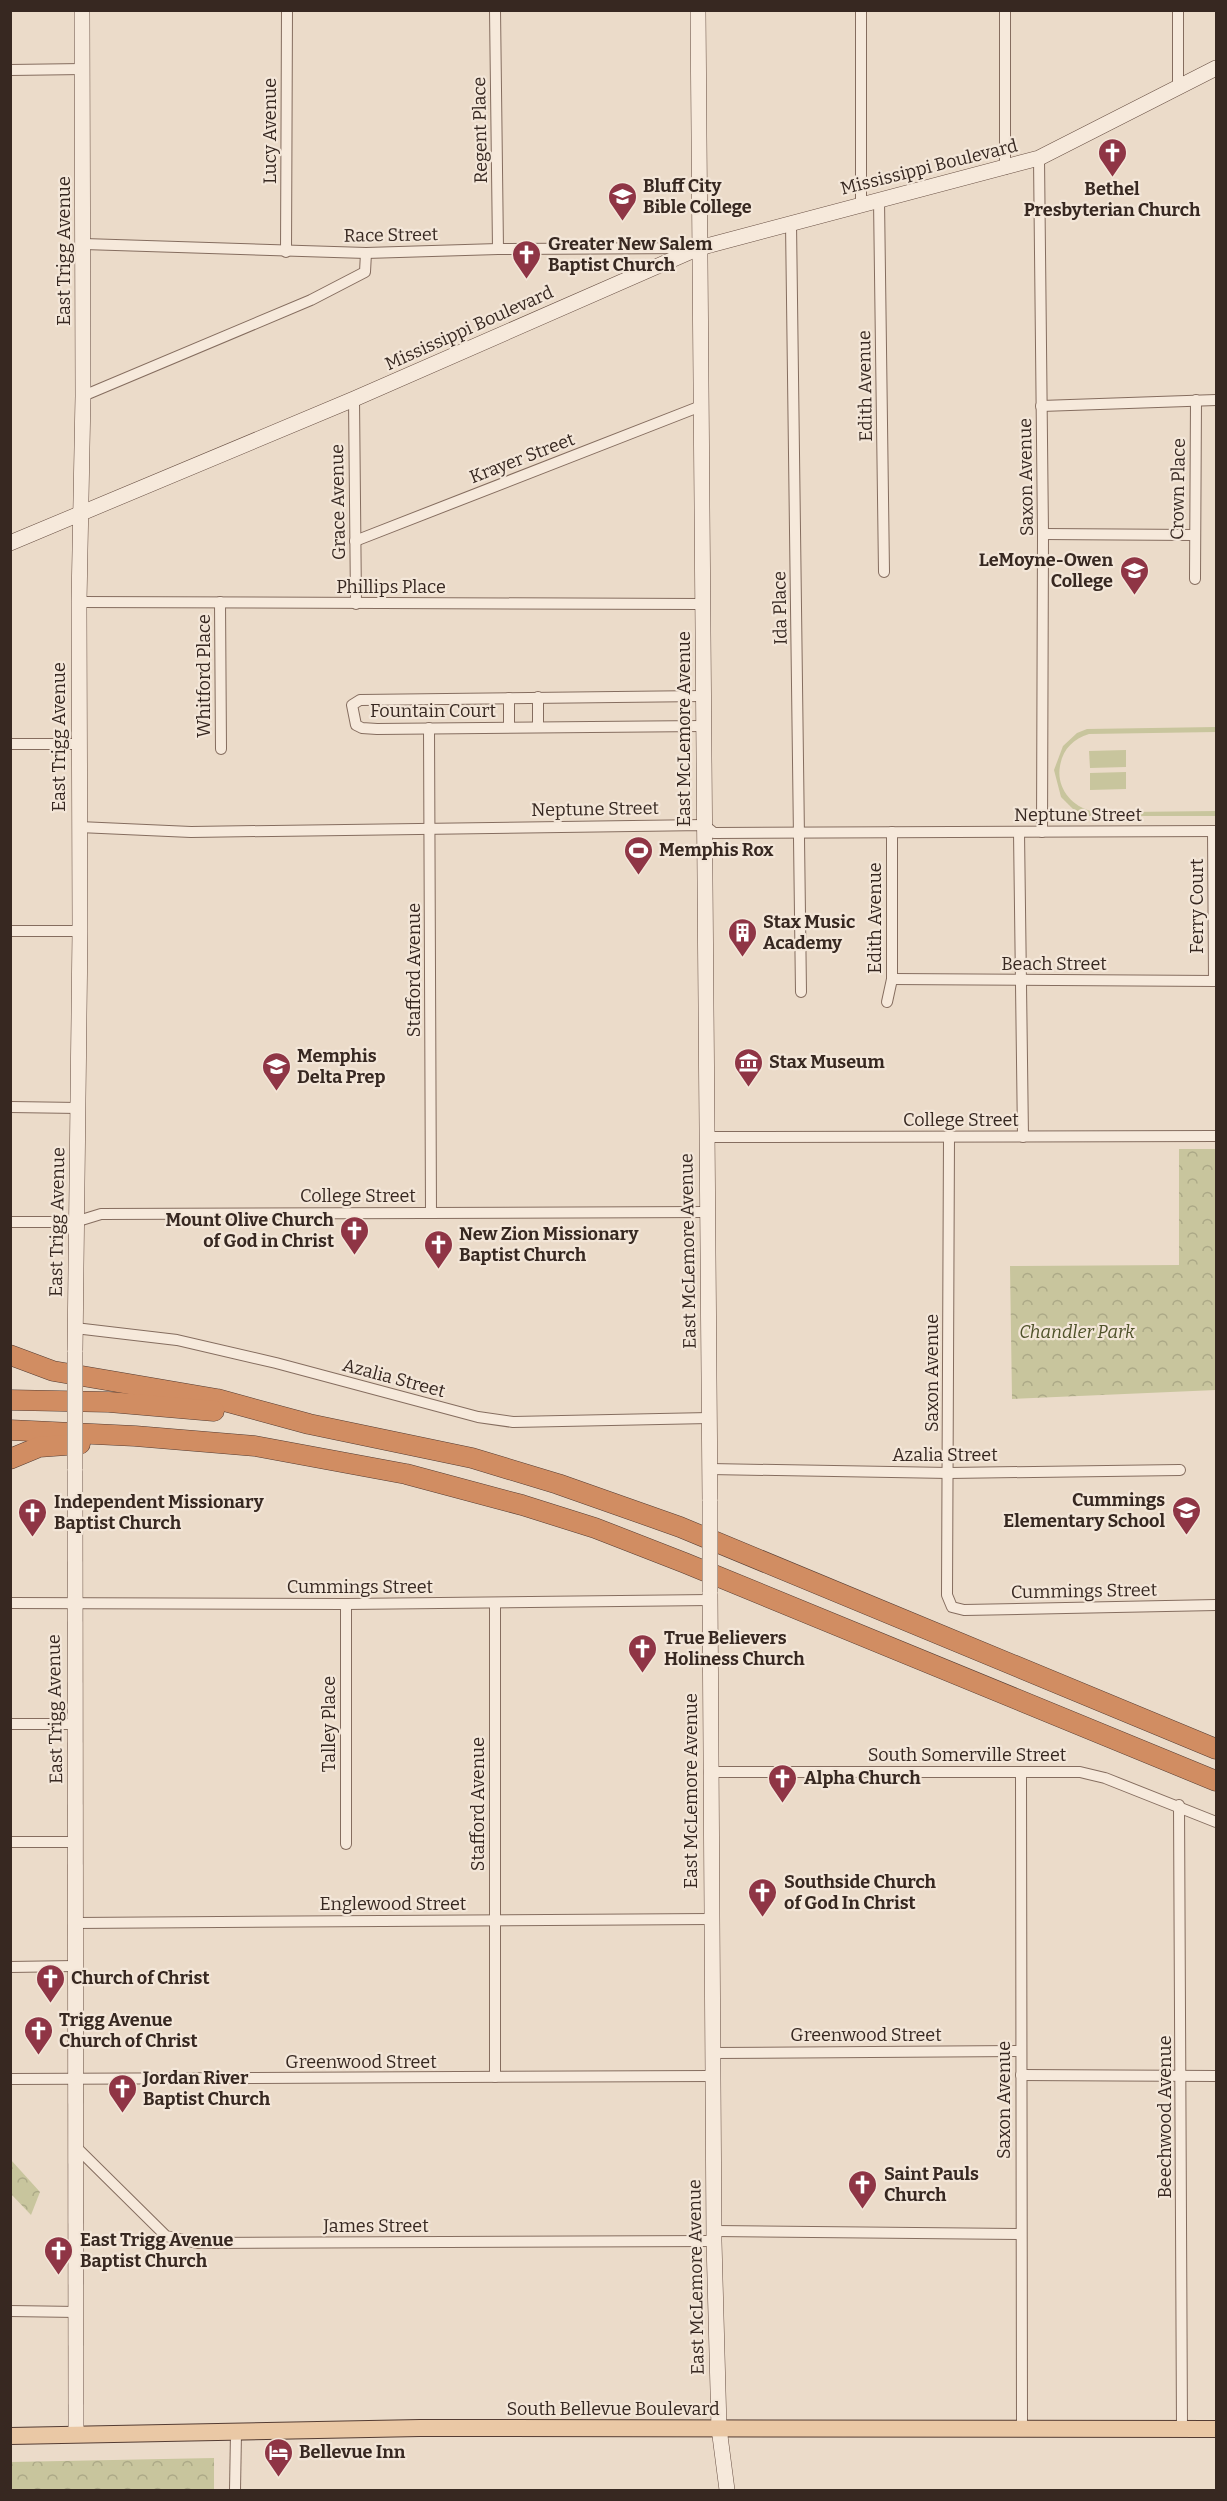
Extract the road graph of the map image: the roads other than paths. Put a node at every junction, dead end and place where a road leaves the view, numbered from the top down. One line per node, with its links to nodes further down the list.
1 (82, 10): 9 (main road, East Trigg Avenue)
2 (287, 10): 20 (street, Lucy Avenue)
3 (495, 10): 19 (street, Regent Place)
4 (698, 10): 18 (main road, East McLemore Avenue)
5 (861, 10): 15 (street)
6 (1005, 10): 13 (street)
7 (1178, 10): 11 (street)
8 (1216, 68): 11 (main road, Mississippi Boulevard)
9 (82, 69): 10 (street); 17 (main road, East Trigg Avenue)
10 (10, 70)
11 (1178, 87): 12 (main road, Mississippi Boulevard)
12 (1039, 158): 13 (main road, Mississippi Boulevard); 27 (street, Saxon Avenue)
13 (1005, 169): 14 (main road, Mississippi Boulevard)
14 (879, 200): 15 (main road, Mississippi Boulevard); 33 (street, Edith Avenue)
15 (861, 204): 16 (main road, Mississippi Boulevard)
16 (791, 223): 18 (main road, Mississippi Boulevard); 53 (street, Ida Place)
17 (84, 244): 20 (street, Race Street); 22 (main road, East Trigg Avenue)
18 (699, 248): 19 (street, Race Street); 23 (main road, Mississippi Boulevard); 26 (main road, East McLemore Avenue)
19 (498, 249): 21 (street, Race Street)
20 (286, 252): 21 (street, Race Street)
21 (366, 253): 22 (street)
22 (83, 396): 28 (main road, East Trigg Avenue)
23 (354, 399): 28 (main road, Mississippi Boulevard); 31 (street, Grace Avenue)
24 (1196, 400): 25 (street); 27 (street); 30 (street, Crown Place)
25 (1216, 400)
26 (701, 406): 31 (street, Krayer Street); 38 (main road, East McLemore Avenue)
27 (1041, 406): 29 (street, Saxon Avenue)
28 (81, 512): 32 (main road, Mississippi Boulevard); 35 (main road, East Trigg Avenue)
29 (1043, 534): 30 (street); 56 (street, Saxon Avenue)
30 (1194, 534): 34 (street, Crown Place)
31 (355, 541): 37 (street, Grace Avenue)
32 (10, 543)
33 (884, 572)
34 (1195, 579)
35 (79, 602): 36 (street, Phillips Place); 47 (main road, East Trigg Avenue)
36 (220, 602): 37 (street, Phillips Place); 48 (street, Whitford Place)
37 (356, 604): 38 (street, Phillips Place)
38 (702, 604): 39 (main road, East McLemore Avenue)
39 (703, 696): 40 (street, Fountain Court); 42 (main road, East McLemore Avenue)
40 (538, 697): 41 (street, Fountain Court); 44 (street)
41 (509, 698): 43 (street); 45 (street, Fountain Court)
42 (703, 726): 44 (street, Fountain Court); 49 (main road, East McLemore Avenue)
43 (509, 727): 44 (street, Fountain Court); 45 (street, Fountain Court)
44 (538, 727)
45 (429, 728): 51 (street, Stafford Avenue)
46 (10, 744): 47 (street)
47 (78, 744): 50 (main road, East Trigg Avenue)
48 (221, 749)
49 (704, 825): 51 (street, Neptune Street); 53 (street, Neptune Street); 67 (main road, East McLemore Avenue)
50 (79, 827): 51 (street, Neptune Street); 58 (main road, East Trigg Avenue)
51 (430, 828): 70 (street, Stafford Avenue)
52 (1215, 831): 56 (street, Neptune Street); 61 (street, Ferry Court)
53 (801, 832): 54 (street, Neptune Street); 62 (street, Ida Place)
54 (892, 832): 55 (street, Neptune Street); 59 (street, Edith Avenue)
55 (1019, 832): 56 (street, Neptune Street); 60 (street)
56 (1042, 832)
57 (10, 932): 58 (street)
58 (80, 932): 65 (main road, East Trigg Avenue)
59 (892, 979): 60 (street, Beach Street); 63 (street, Edith Avenue)
60 (1021, 981): 61 (street, Beach Street); 69 (street)
61 (1215, 981)
62 (801, 992)
63 (886, 1002)
64 (10, 1107): 65 (street)
65 (79, 1108): 73 (main road, East Trigg Avenue)
66 (1216, 1136): 69 (street, College Street)
67 (706, 1137): 68 (street, College Street); 71 (main road, East McLemore Avenue)
68 (949, 1137): 69 (street, College Street); 84 (street, Saxon Avenue)
69 (1023, 1137)
70 (431, 1212): 71 (street, College Street); 73 (street, College Street)
71 (707, 1212): 77 (main road, East McLemore Avenue)
72 (10, 1222): 73 (street, College Street)
73 (75, 1222): 74 (main road, East Trigg Avenue)
74 (75, 1328): 77 (street, Azalia Street); 88 (main road, East Trigg Avenue, bridge)
75 (10, 1355): 78 (highway)
76 (10, 1400): 78 (highway)
77 (709, 1418): 82 (main road, East McLemore Avenue)
78 (300, 1422): 94 (highway)
79 (10, 1430): 80 (highway)
80 (135, 1436): 81 (highway); 97 (highway)
81 (10, 1459)
82 (710, 1469): 84 (street, Azalia Street); 85 (main road, East McLemore Avenue, bridge)
83 (1180, 1470): 84 (street, Azalia Street)
84 (949, 1473): 91 (street, Saxon Avenue)
85 (710, 1596): 87 (street, Cummings Street); 95 (main road, East McLemore Avenue)
86 (10, 1603): 88 (street, Cummings Street)
87 (495, 1603): 89 (street, Cummings Street); 104 (street, Stafford Avenue)
88 (74, 1604): 89 (street, Cummings Street); 93 (main road, East Trigg Avenue)
89 (346, 1604): 102 (street, Talley Place)
90 (1216, 1605): 91 (street, Cummings Street)
91 (952, 1607)
92 (10, 1724): 93 (street)
93 (75, 1724): 101 (main road, East Trigg Avenue)
94 (1216, 1749)
95 (709, 1772): 96 (street, South Somerville Street); 103 (main road, East McLemore Avenue)
96 (1021, 1772): 98 (street, South Somerville Street); 108 (street, Saxon Avenue)
97 (1216, 1781)
98 (1179, 1805): 99 (street, South Somerville Street); 112 (street, Beechwood Avenue)
99 (1216, 1822)
100 (10, 1842): 101 (street)
101 (76, 1842): 105 (main road, East Trigg Avenue)
102 (346, 1844)
103 (711, 1919): 104 (street, Englewood Street); 109 (main road, East McLemore Avenue)
104 (495, 1920): 105 (street, Englewood Street); 114 (street, Stafford Avenue)
105 (75, 1923): 106 (main road, East Trigg Avenue)
106 (75, 1966): 107 (street); 116 (main road, East Trigg Avenue)
107 (10, 1967)
108 (1021, 2051): 109 (street, Greenwood Street); 110 (street, Saxon Avenue)
109 (712, 2053): 111 (main road, East McLemore Avenue)
110 (1021, 2074): 112 (street); 118 (street, Saxon Avenue)
111 (712, 2076): 114 (street, Greenwood Street); 119 (main road, East McLemore Avenue)
112 (1181, 2076): 113 (street); 124 (street, Beechwood Avenue)
113 (1216, 2076)
114 (495, 2078): 116 (street, Greenwood Street)
115 (10, 2079): 116 (street, Greenwood Street)
116 (75, 2079): 117 (main road, East Trigg Avenue)
117 (76, 2147): 119 (street, James Street); 121 (main road, East Trigg Avenue)
118 (1020, 2234): 119 (street, James Street); 123 (street, Saxon Avenue)
119 (714, 2236): 122 (main road, East McLemore Avenue)
120 (10, 2311): 121 (street)
121 (77, 2312): 127 (main road, East Trigg Avenue)
122 (719, 2428): 123 (main road, South Bellevue Boulevard); 126 (main road, South Bellevue Boulevard); 130 (main road, East McLemore Avenue)
123 (1022, 2429): 124 (main road, South Bellevue Boulevard)
124 (1182, 2429): 125 (main road, South Bellevue Boulevard)
125 (1216, 2429)
126 (236, 2433): 127 (main road, South Bellevue Boulevard); 129 (street)
127 (76, 2434): 128 (main road, South Bellevue Boulevard)
128 (10, 2436)
129 (235, 2490)
130 (728, 2490)

